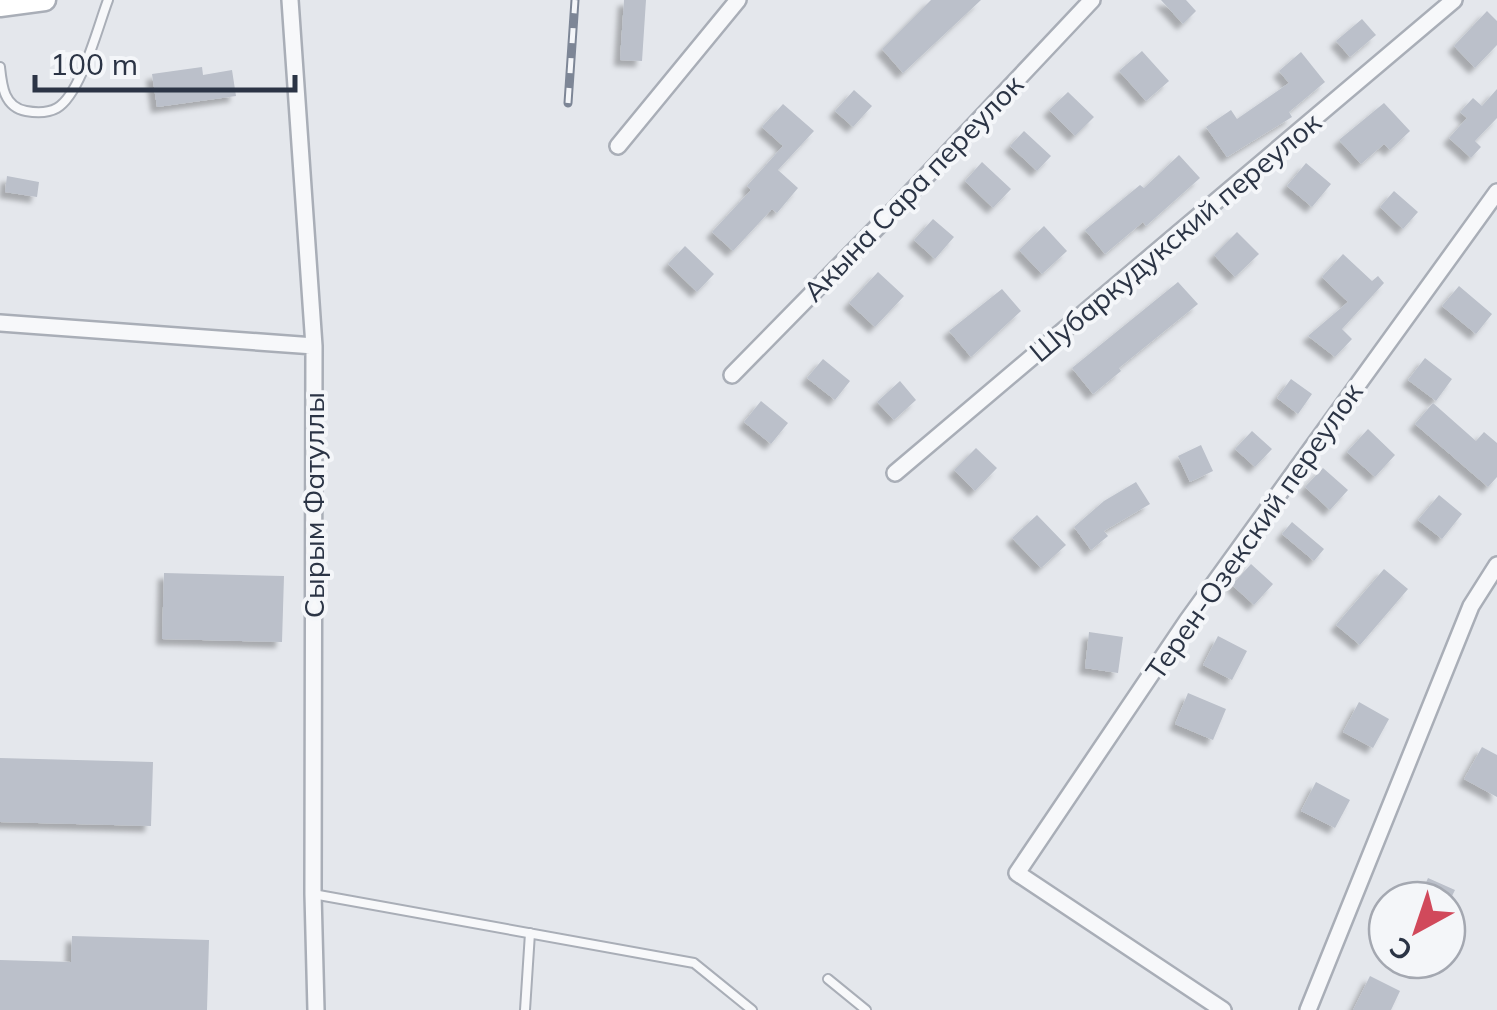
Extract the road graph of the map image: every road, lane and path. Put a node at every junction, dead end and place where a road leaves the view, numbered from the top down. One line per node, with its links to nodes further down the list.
1 (45, 0): 7 (main road)
2 (108, 0): 8 (lane)
3 (290, 0): 12 (street, Сырым Фатуллы)
4 (738, 0): 9 (street)
5 (1092, 0): 13 (street, Акына Сара переулок)
6 (1454, 0): 14 (street, Шубаркудукский переулок)
7 (0, 6)
8 (0, 67)
9 (618, 146)
10 (1497, 192): 23 (street, Терен-Озекский переулок)
11 (0, 323): 12 (street)
12 (314, 346): 16 (street, Сырым Фатуллы)
13 (732, 375)
14 (895, 473)
15 (1497, 565): 24 (street)
16 (313, 894): 17 (lane); 19 (street, Сырым Фатуллы)
17 (530, 933): 20 (lane); 21 (lane)
18 (828, 979): 22 (lane)
19 (316, 1010)
20 (525, 1010)
21 (752, 1010)
22 (866, 1010)
23 (1223, 1010)
24 (1308, 1010)

